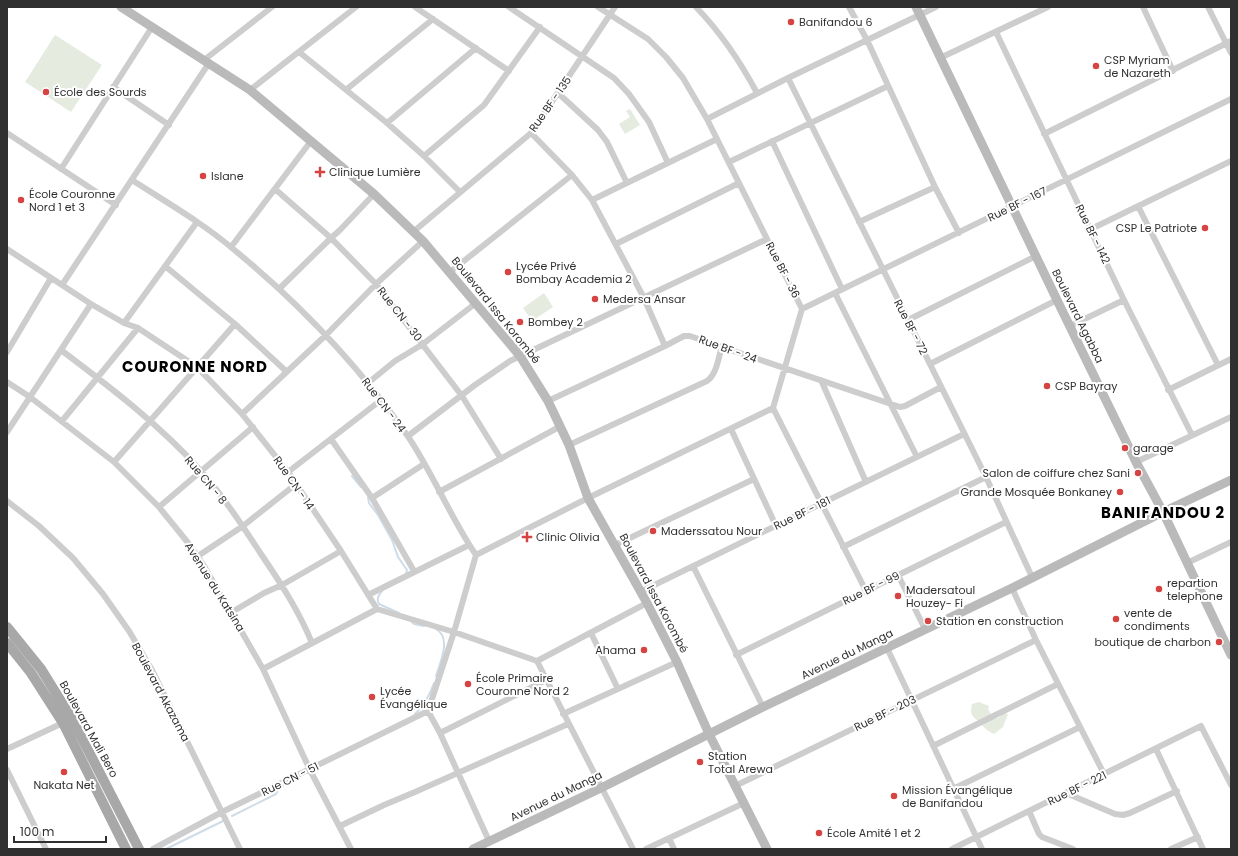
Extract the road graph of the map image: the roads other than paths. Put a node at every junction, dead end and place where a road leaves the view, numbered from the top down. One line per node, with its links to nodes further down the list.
1 (121, 7): 17 (street, Boulevard Issa Korombé)
2 (272, 7): 27 (street)
3 (356, 7): 23 (street)
4 (415, 7): 16 (street)
5 (509, 7): 18 (street)
6 (598, 7): 15 (street, Rue BF - 36)
7 (615, 7): 15 (street, Rue BF - 135)
8 (696, 7): 36 (street)
9 (849, 7): 20 (street)
10 (936, 7): 14 (street)
11 (1048, 7): 19 (street)
12 (1143, 7): 29 (street)
13 (1208, 7): 21 (street)
14 (918, 11): 20 (street); 26 (street, Boulevard Agabba)
15 (610, 15): 25 (street, Rue BF - 135); 38 (street, Rue BF - 36)
16 (433, 19): 22 (street); 34 (street)
17 (152, 27): 27 (street, Boulevard Issa Korombé); 32 (street)
18 (540, 27): 25 (street); 28 (street)
19 (996, 32): 26 (street); 44 (street, Rue BF - 142)
20 (867, 40): 30 (street); 31 (street)
21 (1229, 43): 24 (street); 29 (street)
22 (476, 48): 28 (street); 40 (street)
23 (299, 52): 33 (street); 34 (street)
24 (1231, 53)
25 (582, 56): 35 (street, Rue BF - 135); 51 (street)
26 (940, 58): 64 (street, Boulevard Agabba)
27 (206, 62): 33 (street, Boulevard Issa Korombé); 41 (street)
28 (509, 71): 48 (street)
29 (1173, 71): 44 (street)
30 (788, 78): 36 (street); 39 (street, Rue BF - 72)
31 (888, 86): 39 (street); 58 (street)
32 (113, 87): 41 (street); 52 (street)
33 (250, 90): 46 (street, Boulevard Issa Korombé)
34 (346, 90): 40 (street)
35 (558, 93): 42 (street, Rue BF - 135); 56 (street)
36 (757, 93): 38 (street)
37 (1231, 99): 55 (street, Rue BF - 167)
38 (707, 118): 45 (street, Rue BF - 36)
39 (811, 122): 47 (street); 67 (street, Rue BF - 72)
40 (387, 123): 48 (street)
41 (169, 125): 54 (street)
42 (531, 132): 53 (street); 60 (street, Rue BF - 135)
43 (7, 134): 52 (street)
44 (1044, 134): 55 (street, Rue BF - 142)
45 (717, 139): 50 (street, Rue BF - 36); 51 (street)
46 (311, 141): 59 (street); 61 (street, Boulevard Issa Korombé)
47 (772, 141): 50 (street); 85 (street)
48 (424, 156): 60 (street)
49 (1231, 161): 65 (street)
50 (729, 162): 57 (street, Rue BF - 36)
51 (668, 163): 56 (street)
52 (61, 169): 63 (street)
53 (572, 175): 62 (street); 80 (street)
54 (132, 180): 63 (street); 66 (street, Rue CN - 24)
55 (1066, 180): 64 (street, Rue BF - 167); 68 (street, Rue BF - 142)
56 (627, 183): 62 (street)
57 (739, 183): 72 (street, Rue BF - 36); 74 (street)
58 (935, 187): 67 (street); 70 (street)
59 (275, 189): 71 (street, Rue CN - 30); 75 (street)
60 (460, 192): 69 (street, Rue BF - 135)
61 (374, 194): 69 (street, Boulevard Issa Korombé); 71 (street)
62 (592, 200): 74 (street)
63 (116, 205): 83 (street)
64 (1013, 206): 70 (street, Rue BF - 167); 77 (street, Boulevard Agabba)
65 (1138, 206): 68 (street); 107 (street)
66 (197, 222): 75 (street, Rue CN - 24); 78 (street)
67 (859, 222): 79 (street, Rue BF - 72)
68 (1091, 229): 89 (street, Rue BF - 142)
69 (413, 232): 73 (street, Boulevard Issa Korombé)
70 (959, 232): 79 (street, Rue BF - 167)
71 (331, 238): 82 (street, Rue CN - 30); 84 (street)
72 (767, 239): 87 (street); 92 (street, Rue BF - 36)
73 (423, 241): 80 (street, Boulevard Issa Korombé); 82 (street)
74 (616, 244): 87 (street)
75 (232, 247): 84 (street, Rue CN - 24)
76 (7, 249): 81 (street, Rue CN - 14)
77 (1036, 256): 88 (street, Boulevard Agabba); 93 (street)
78 (165, 266): 94 (street); 95 (street)
79 (883, 270): 85 (street, Rue BF - 167); 93 (street, Rue BF - 72)
80 (450, 272): 90 (street, Boulevard Issa Korombé)
81 (51, 278): 83 (street, Rue CN - 14); 103 (street)
82 (376, 284): 98 (street); 99 (street, Rue CN - 30)
83 (62, 285): 91 (street, Rue CN - 14)
84 (280, 289): 98 (street, Rue CN - 24)
85 (842, 290): 86 (street, Rue BF - 167)
86 (835, 293): 92 (street, Rue BF - 167); 121 (street)
87 (644, 298): 100 (street); 104 (street)
88 (1057, 300): 96 (street, Boulevard Agabba); 106 (street)
89 (1124, 300): 96 (street); 116 (street, Rue BF - 142)
90 (476, 303): 99 (street); 104 (street, Boulevard Issa Korombé)
91 (91, 304): 94 (street, Rue CN - 14); 102 (street)
92 (802, 309): 109 (street, Rue BF - 36)
93 (908, 320): 106 (street, Rue BF - 72)
94 (124, 322): 97 (street, Rue CN - 14)
95 (235, 324): 108 (street); 110 (street)
96 (1070, 326): 139 (street, Boulevard Agabba)
97 (138, 328): 108 (street, Rue CN - 14); 111 (street)
98 (326, 335): 110 (street); 114 (street, Rue CN - 24)
99 (423, 344): 114 (street); 117 (street, Rue CN - 30)
100 (665, 346): 101 (street, Rue BF - 24); 120 (street, Rue BF - 24)
101 (722, 347): 109 (street, Rue BF - 24); 135 (street)
102 (61, 350): 111 (street, Rue CN - 8); 118 (street)
103 (7, 352)
104 (520, 356): 117 (street); 120 (street, Boulevard Issa Korombé)
105 (1231, 359): 107 (street)
106 (930, 364): 115 (street, Rue BF - 72)
107 (1218, 365): 116 (street)
108 (197, 367): 123 (street, Rue CN - 14); 126 (street)
109 (785, 368): 112 (street, Rue BF - 24); 122 (street, Rue BF - 36)
110 (287, 372): 123 (street)
111 (97, 378): 125 (street); 126 (street, Rue CN - 8)
112 (821, 380): 121 (street, Rue BF - 24); 146 (street)
113 (7, 382): 118 (street, Avenue du Katsina)
114 (368, 383): 119 (street, Rue CN - 24)
115 (941, 387): 121 (street, Rue BF - 24); 131 (street, Rue BF - 72)
116 (1168, 390): 132 (street, Rue BF - 142)
117 (462, 396): 133 (street); 137 (street, Rue CN - 30)
118 (30, 397): 125 (street, Avenue du Katsina); 130 (street)
119 (381, 400): 133 (street, Rue CN - 24); 134 (street)
120 (548, 401): 127 (street, Boulevard Issa Korombé)
121 (892, 405): 136 (street)
122 (773, 408): 129 (street); 152 (street)
123 (242, 414): 128 (street, Rue CN - 14)
124 (1231, 416): 132 (street)
125 (62, 421): 138 (street, Avenue du Katsina)
126 (150, 421): 138 (street); 141 (street, Rue CN - 8)
127 (561, 426): 135 (street, Boulevard Issa Korombé); 137 (street)
128 (252, 427): 141 (street); 142 (street, Rue CN - 14)
129 (731, 429): 144 (street); 150 (street)
130 (7, 432)
131 (964, 434): 136 (street, Rue BF - 181); 143 (street, Rue BF - 72)
132 (1192, 435): 139 (street)
133 (408, 436): 140 (street, Rue CN - 24)
134 (331, 439): 142 (street); 149 (street)
135 (569, 445): 150 (street, Boulevard Issa Korombé)
136 (917, 457): 146 (street, Rue BF - 181)
137 (501, 460): 148 (street)
138 (114, 462): 153 (street, Avenue du Katsina)
139 (1136, 462): 154 (street, Boulevard Agabba)
140 (424, 464): 148 (street, Rue CN - 24); 149 (street)
141 (201, 471): 153 (street); 156 (street, Rue CN - 8)
142 (288, 472): 147 (street, Rue CN - 14)
143 (986, 477): 155 (street, Rue BF - 72); 161 (street)
144 (754, 479): 157 (street); 160 (street)
145 (1231, 480): 154 (street, Avenue du Manga)
146 (866, 482): 152 (street, Rue BF - 181)
147 (296, 484): 156 (street); 162 (street, Rue CN - 14)
148 (440, 492): 159 (street, Rue CN - 24)
149 (372, 498): 167 (street)
150 (588, 498): 160 (street, Boulevard Issa Korombé); 163 (street)
151 (7, 501): 218 (street, Boulevard Akazama)
152 (821, 503): 157 (street, Rue BF - 181); 161 (street)
153 (159, 507): 164 (street, Avenue du Katsina)
154 (1163, 512): 165 (street, Boulevard Agabba); 169 (street, Avenue du Manga)
155 (1006, 522): 168 (street, Rue BF - 99); 169 (street, Rue BF - 72)
156 (243, 526): 164 (street); 170 (street, Rue CN - 8)
157 (776, 526): 166 (street, Rue BF - 181)
158 (1231, 542): 165 (street)
159 (469, 545): 163 (street, Rue CN - 24); 167 (street)
160 (615, 545): 173 (street, Boulevard Issa Korombé)
161 (843, 547): 172 (street)
162 (341, 551): 170 (street); 174 (street, Rue CN - 14)
163 (476, 555): 180 (street)
164 (198, 556): 177 (street, Avenue du Katsina)
165 (1187, 563): 187 (street, Boulevard Agabba)
166 (693, 566): 173 (street, Rue BF - 181); 186 (street)
167 (414, 571): 174 (street)
168 (898, 575): 172 (street, Rue BF - 99); 179 (street)
169 (1032, 577): 171 (street, Avenue du Manga)
170 (282, 585): 177 (street); 184 (street, Rue CN - 8)
171 (1012, 588): 179 (street, Avenue du Manga); 182 (street)
172 (866, 591): 186 (street, Rue BF - 99)
173 (640, 592): 175 (street, Boulevard Issa Korombé)
174 (368, 595): 176 (street, Rue CN - 14)
175 (647, 603): 181 (street); 189 (street, Boulevard Issa Korombé)
176 (377, 609): 180 (street); 184 (street)
177 (232, 612): 190 (street, Avenue du Katsina)
178 (7, 627): 198 (main road, Boulevard Mali Bero)
179 (925, 629): 185 (street, Avenue du Manga)
180 (454, 632): 188 (street); 196 (street)
181 (591, 632): 188 (street); 193 (street)
182 (1036, 640): 192 (street); 194 (street, Rue BF - 203)
183 (7, 643): 198 (main road, Boulevard Mali Bero)
184 (312, 643): 190 (street)
185 (887, 648): 194 (street); 195 (street, Avenue du Manga)
186 (736, 655): 195 (street)
187 (1231, 655)
188 (537, 661): 191 (street)
189 (677, 662): 193 (street); 202 (street, Boulevard Issa Korombé)
190 (263, 669): 207 (street, Avenue du Katsina)
191 (546, 680): 197 (street); 201 (street)
192 (1058, 684): 200 (street); 203 (street)
193 (618, 689): 197 (street)
194 (911, 700): 203 (street); 211 (street, Rue BF - 203)
195 (763, 707): 202 (street, Avenue du Manga)
196 (428, 711): 201 (street); 207 (street, Rue CN - 51)
197 (563, 714): 199 (street)
198 (67, 721): 204 (street); 225 (main road, Boulevard Mali Bero); 226 (main road, Boulevard Mali Bero)
199 (568, 724): 208 (street); 212 (street)
200 (1080, 727): 209 (street); 213 (street)
201 (440, 733): 208 (street)
202 (709, 734): 211 (street, Boulevard Issa Korombé); 212 (street, Avenue du Manga)
203 (933, 746): 213 (street)
204 (7, 749)
205 (1156, 749): 209 (street, Rue BF - 221); 210 (street, Rue BF - 221); 214 (street)
206 (7, 770): 224 (street)
207 (310, 770): 218 (street, Rue CN - 51); 219 (street, Avenue du Katsina)
208 (458, 773): 219 (street); 223 (street)
209 (1104, 774): 215 (street, Rue BF - 221)
210 (1231, 785)
211 (735, 786): 216 (street, Boulevard Issa Korombé)
212 (601, 788): 223 (street, Avenue du Manga); 231 (street)
213 (954, 789): 220 (street)
214 (1176, 791): 215 (street); 221 (street)
215 (1066, 793): 217 (street, Rue BF - 221)
216 (744, 803): 222 (street); 234 (street, Boulevard Issa Korombé)
217 (1029, 811): 220 (street, Rue BF - 221); 237 (street)
218 (222, 812): 227 (street, Rue CN - 51); 228 (street, Boulevard Akazama)
219 (340, 826): 229 (street, Avenue du Katsina)
220 (976, 837): 235 (street, Rue BF - 221); 236 (street)
221 (1198, 837): 238 (street); 239 (street)
222 (669, 838): 232 (street); 233 (street)
223 (489, 841): 230 (street, Avenue du Manga)
224 (46, 849)
225 (126, 849)
226 (139, 849)
227 (153, 849)
228 (240, 849)
229 (351, 849)
230 (474, 849)
231 (633, 849)
232 (646, 849)
233 (674, 849)
234 (767, 849)
235 (952, 849)
236 (982, 849)
237 (1073, 849)
238 (1171, 849)
239 (1203, 849)

